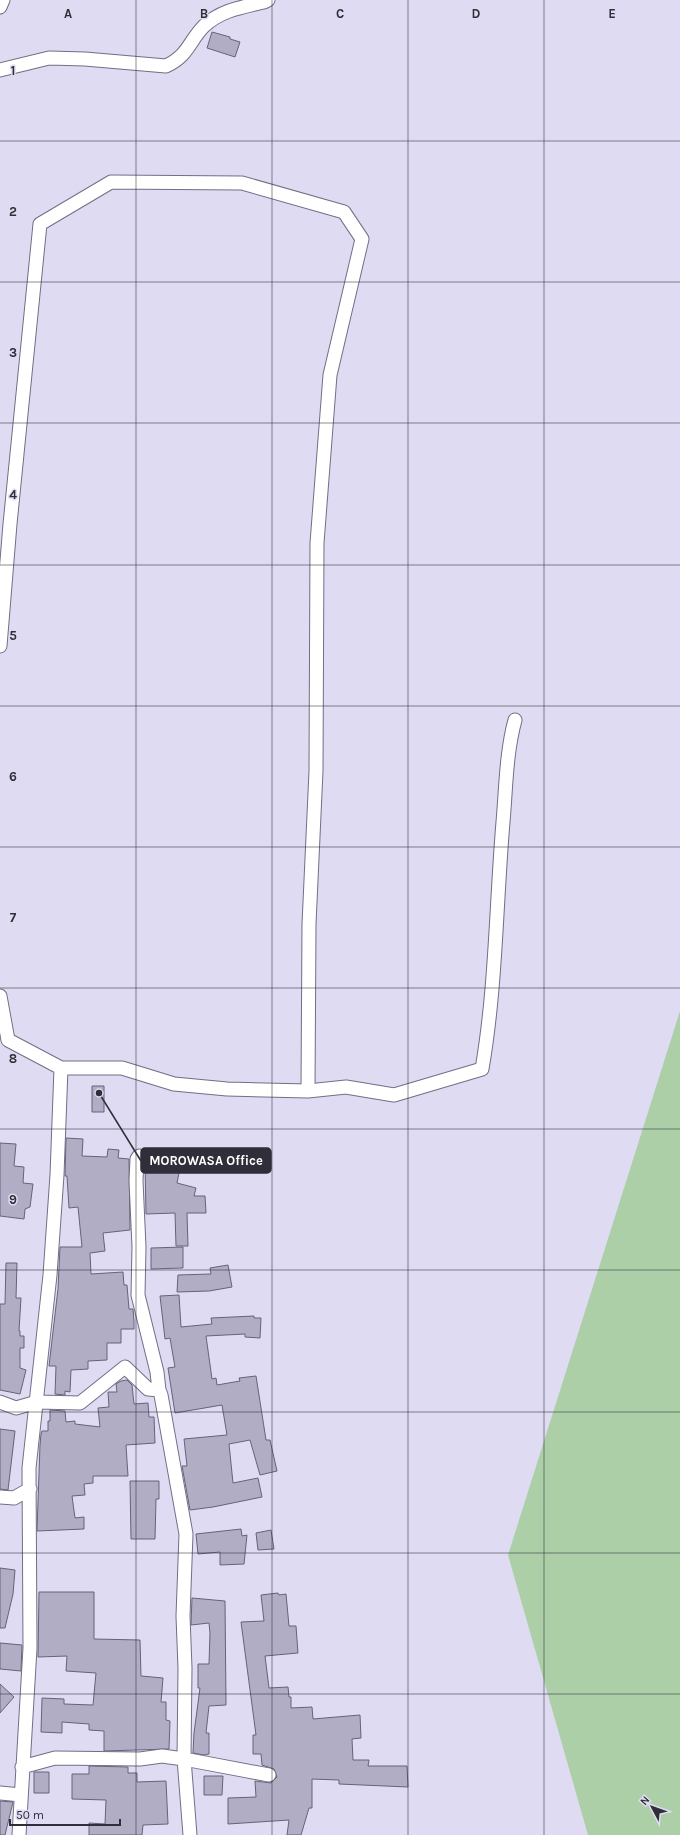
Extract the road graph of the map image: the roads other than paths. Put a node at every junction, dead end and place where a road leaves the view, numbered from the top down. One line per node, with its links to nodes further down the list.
1 (3, 0): 3 (street)
2 (268, 0): 4 (street)
3 (0, 7)
4 (0, 70)
5 (0, 646): 9 (street)
6 (515, 720): 9 (street)
7 (0, 996): 8 (street)
8 (61, 1068): 9 (street); 13 (street)
9 (308, 1091)
10 (138, 1156): 11 (street)
11 (159, 1390): 13 (street); 16 (street)
12 (0, 1402): 13 (street)
13 (37, 1402): 14 (street)
14 (30, 1488): 15 (street); 17 (street)
15 (0, 1498)
16 (184, 1759): 17 (street); 18 (street); 22 (street)
17 (22, 1767): 20 (street)
18 (269, 1775)
19 (0, 1793): 20 (street)
20 (21, 1795): 21 (street)
21 (19, 1835)
22 (190, 1835)

